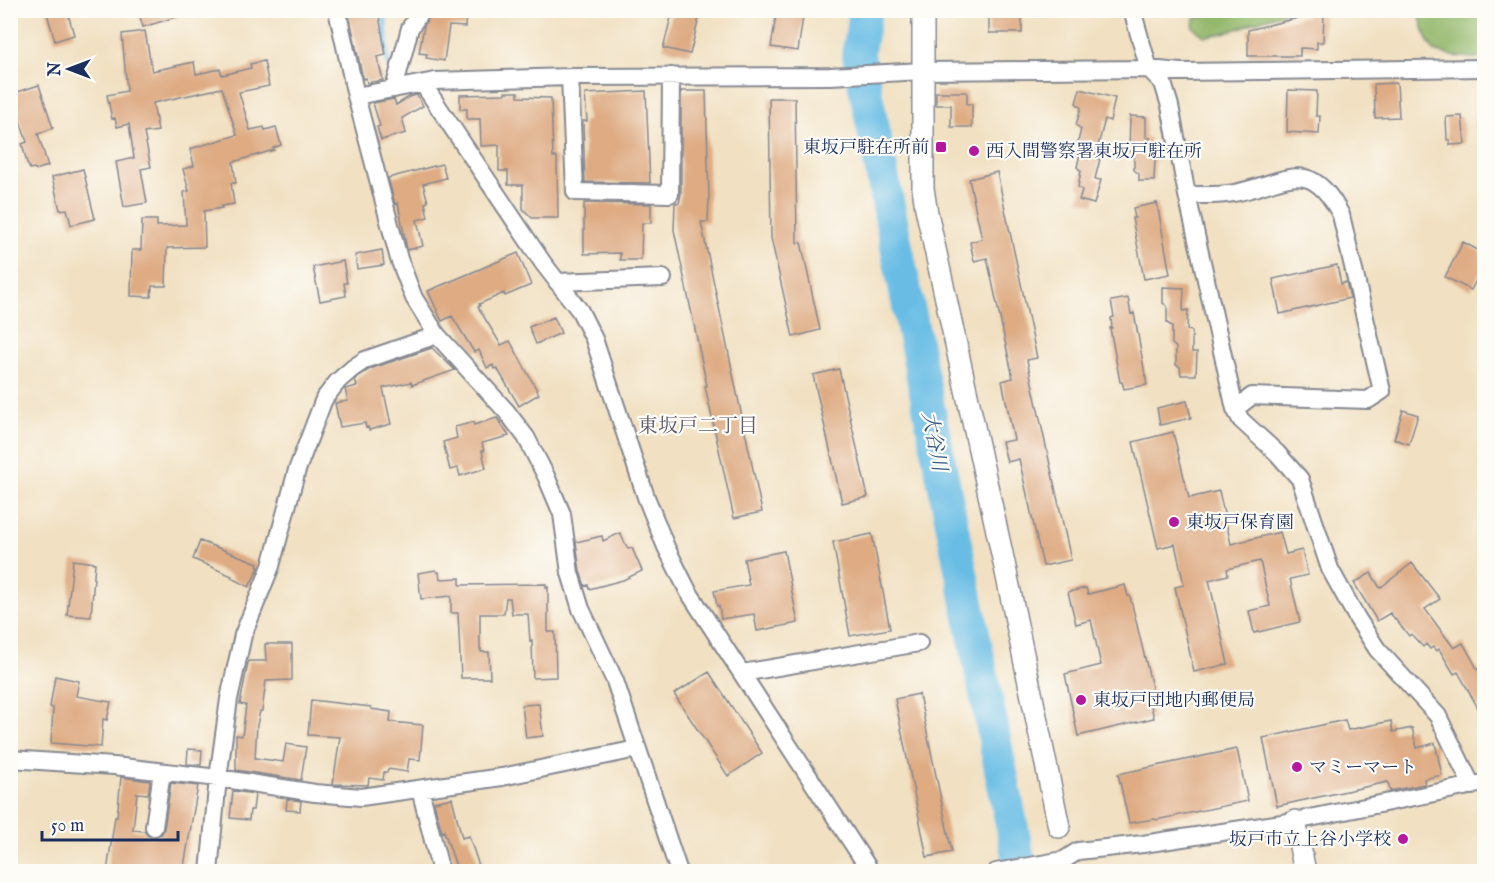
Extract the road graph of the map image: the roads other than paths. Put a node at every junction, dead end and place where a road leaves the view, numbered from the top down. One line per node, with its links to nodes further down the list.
1 (338, 10): 12 (street)
2 (422, 10): 11 (street)
3 (923, 10): 7 (street)
4 (1132, 10): 6 (street)
5 (1485, 68): 6 (street)
6 (1149, 69): 7 (street); 13 (street)
7 (923, 71): 8 (street); 28 (street)
8 (671, 76): 9 (street); 9 (street)
9 (570, 77): 10 (street)
10 (423, 84): 11 (street); 15 (street)
11 (394, 89): 12 (street)
12 (356, 96): 16 (street)
13 (1187, 195): 17 (street); 17 (street)
14 (663, 278): 15 (street)
15 (557, 282): 19 (street)
16 (437, 335): 20 (street); 23 (street)
17 (1235, 409): 24 (street)
18 (919, 643): 19 (street)
19 (741, 673): 34 (street)
20 (637, 749): 25 (street); 33 (street)
21 (10, 759): 22 (street)
22 (162, 772): 23 (street); 27 (street)
23 (218, 778): 25 (street); 31 (street)
24 (1478, 784): 26 (street)
25 (420, 789): 32 (street)
26 (1295, 821): 29 (street); 35 (street)
27 (154, 827)
28 (1059, 827): 29 (street)
29 (1078, 851): 30 (street)
30 (1001, 871)
31 (208, 872)
32 (441, 872)
33 (679, 872)
34 (871, 872)
35 (1305, 872)

